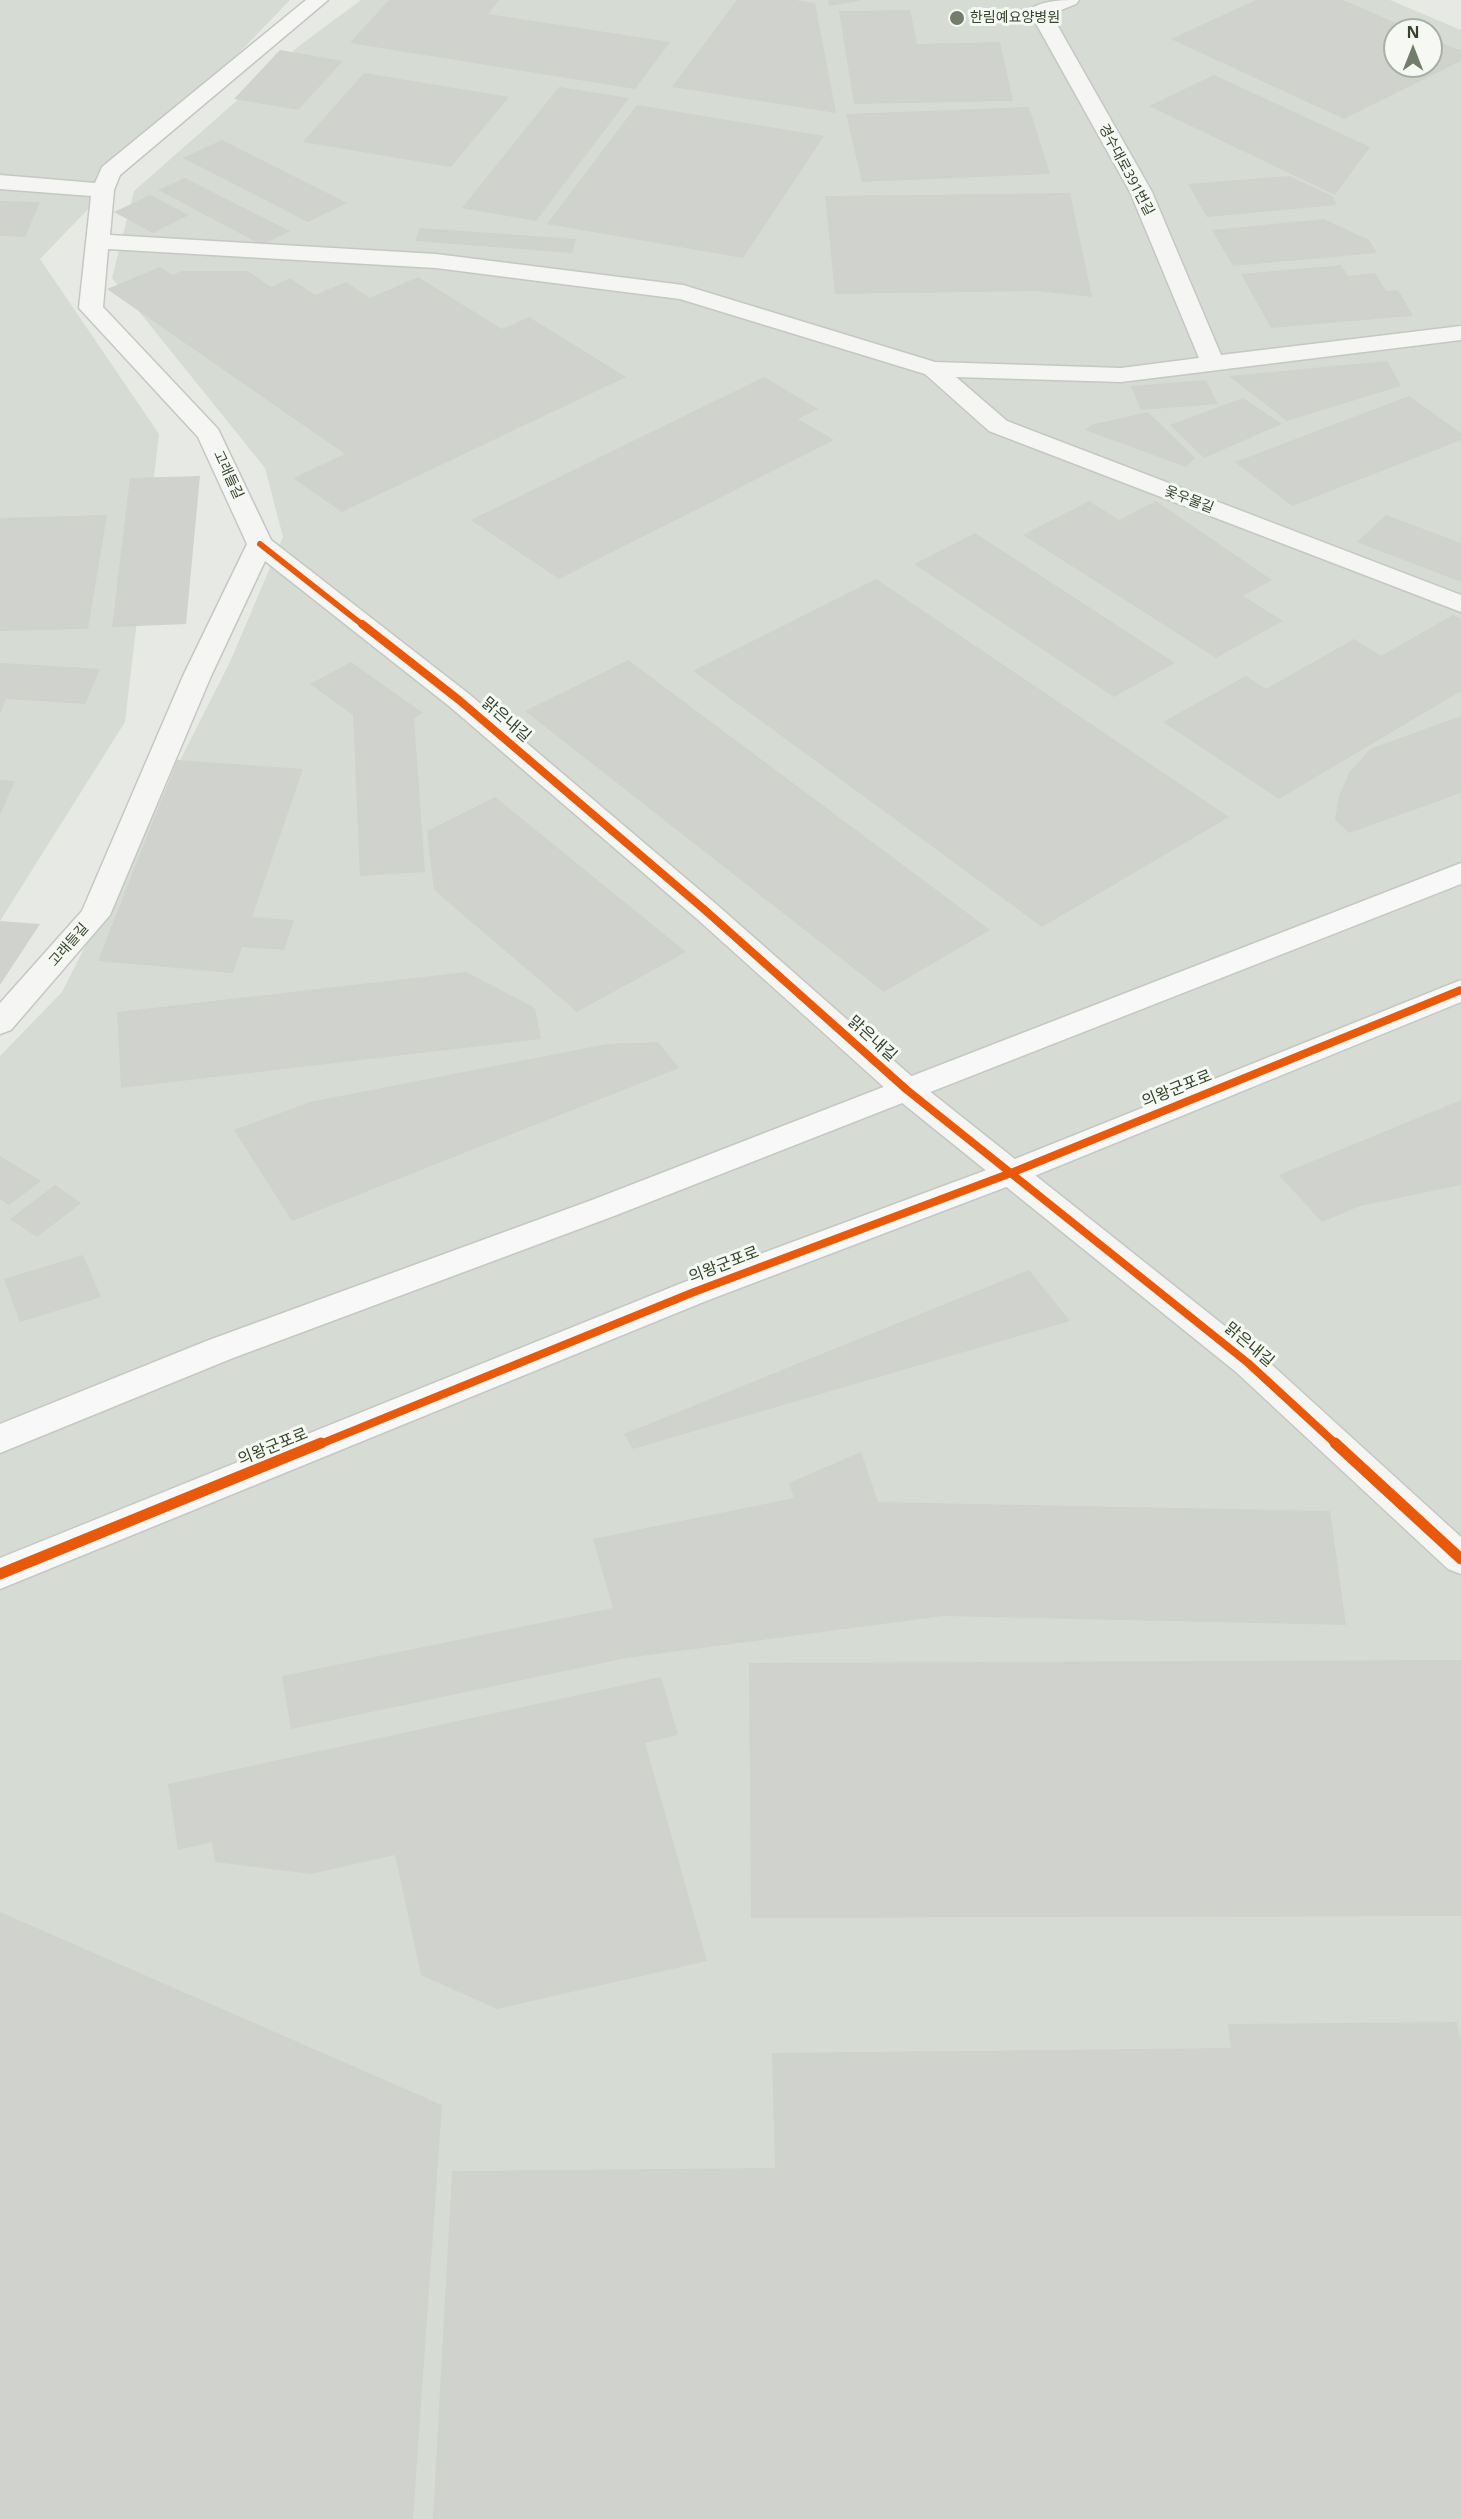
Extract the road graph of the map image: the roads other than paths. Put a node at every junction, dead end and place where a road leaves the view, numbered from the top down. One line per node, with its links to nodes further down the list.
1 (318, 0): 4 (street, 고래들길)
2 (1070, 0): 7 (street, 경수대로391번길)
3 (0, 182): 4 (street)
4 (103, 190): 5 (street, 고래들길)
5 (96, 241): 8 (street); 9 (street, 고래들길)
6 (1461, 333): 7 (street)
7 (1214, 364): 8 (street)
8 (933, 369): 10 (street, 옻우물길)
9 (260, 544): 13 (street, 고래들길); 14 (street, 맑은내길)
10 (1461, 604)
11 (1461, 873): 14 (street)
12 (1461, 990): 15 (street, 의왕군포로)
13 (0, 1023)
14 (907, 1090): 15 (street, 맑은내길); 16 (street)
15 (1011, 1173): 17 (street, 맑은내길); 18 (street, 의왕군포로)
16 (0, 1439)
17 (1461, 1559)
18 (0, 1574)

